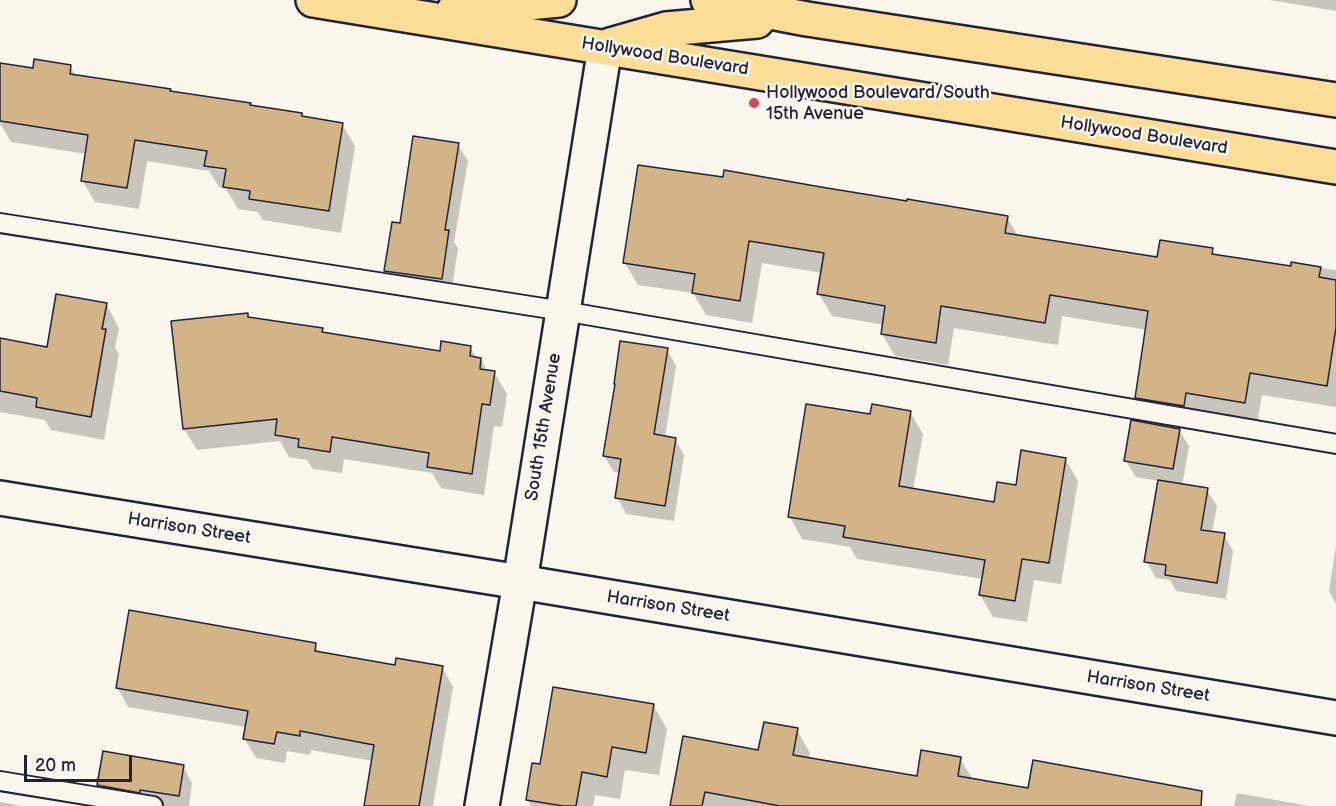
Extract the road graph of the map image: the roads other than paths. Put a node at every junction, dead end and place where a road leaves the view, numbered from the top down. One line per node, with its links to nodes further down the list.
1 (313, 0): 4 (main road, Hollywood Boulevard)
2 (559, 0): 4 (main road)
3 (708, 0): 5 (main road)
4 (398, 14): 6 (main road, Hollywood Boulevard)
5 (807, 19): 6 (main road); 7 (main road)
6 (605, 47): 8 (main road, Hollywood Boulevard); 10 (street, South 15th Avenue)
7 (1336, 100)
8 (1336, 167)
9 (0, 223): 10 (lane)
10 (563, 312): 11 (lane); 13 (street, South 15th Avenue)
11 (1336, 444)
12 (0, 498): 13 (street, Harrison Street)
13 (520, 582): 14 (street, Harrison Street); 17 (street, South 15th Avenue)
14 (1336, 718)
15 (0, 781): 16 (lane)
16 (153, 806)
17 (482, 806)

